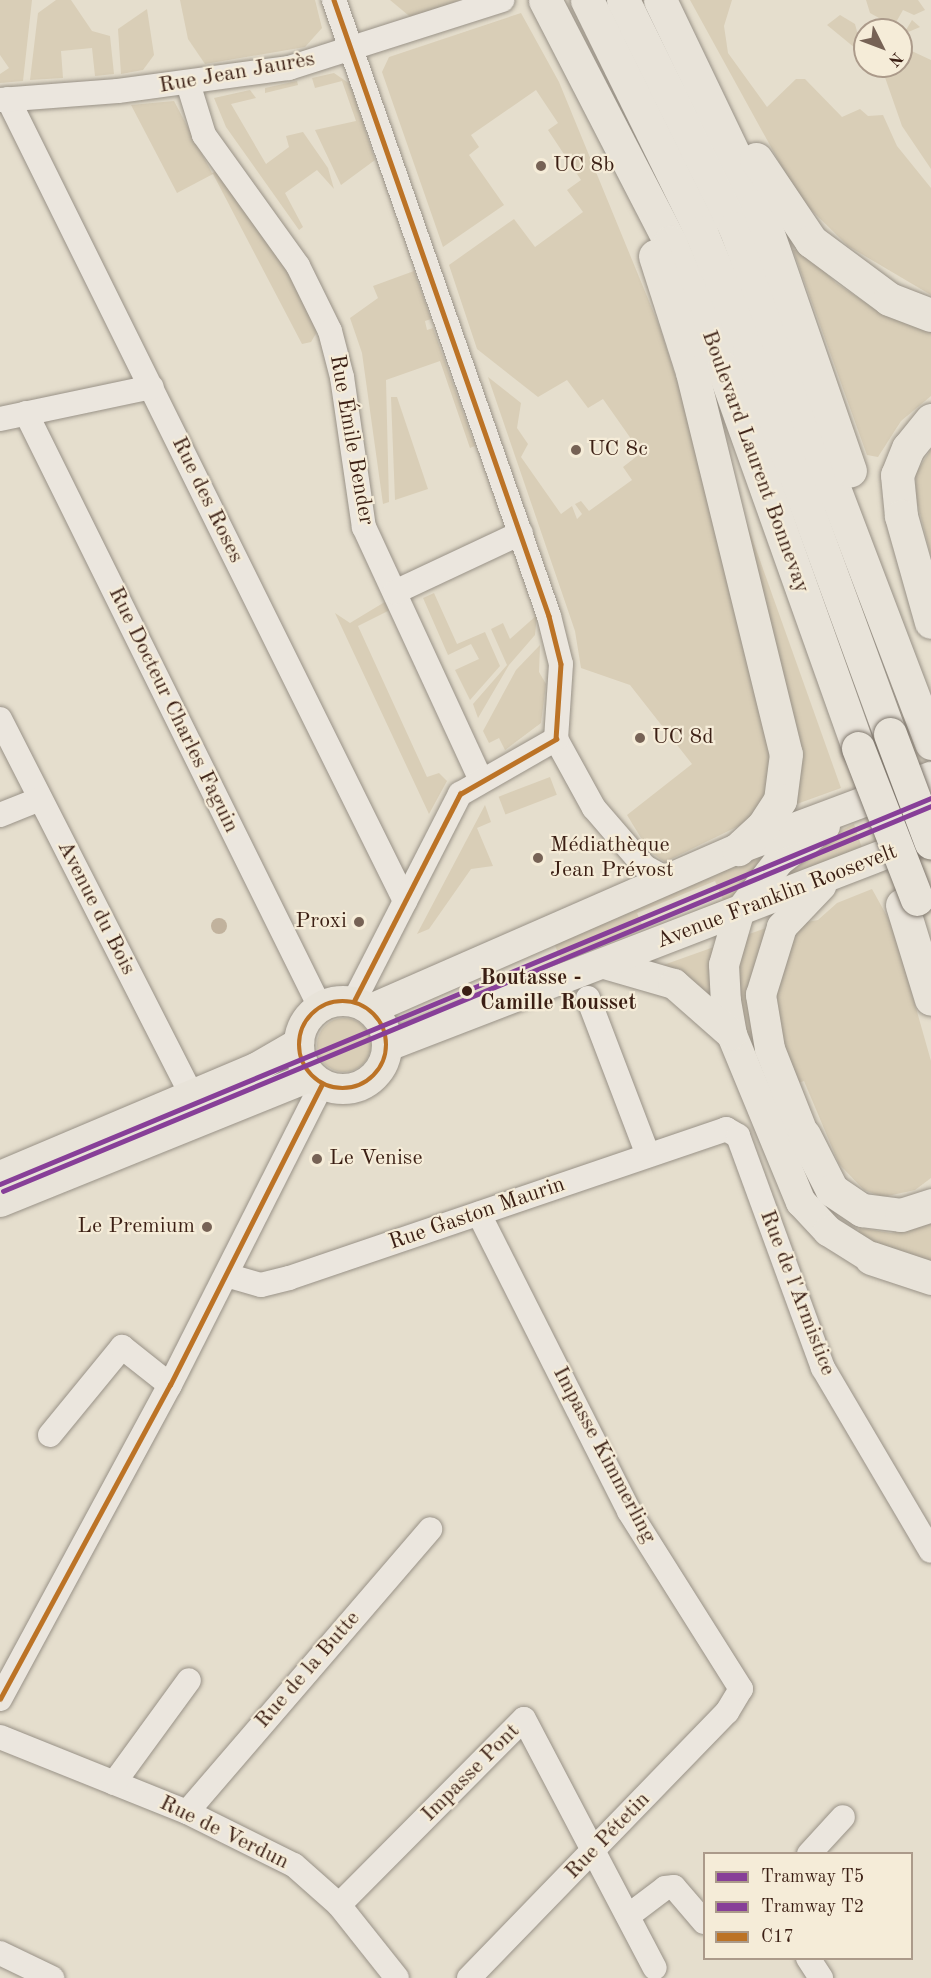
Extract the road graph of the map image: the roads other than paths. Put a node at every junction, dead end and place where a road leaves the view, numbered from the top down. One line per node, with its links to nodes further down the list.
1 (334, 0): 8 (street)
2 (502, 0): 8 (street, Rue Jean Jaurès)
3 (545, 0): 11 (highway, Boulevard Laurent Bonnevay)
4 (587, 0): 30 (highway, bridge)
5 (622, 0): 19 (highway)
6 (660, 0): 19 (highway)
7 (675, 0): 12 (highway)
8 (351, 49): 9 (street, Rue Jean Jaurès); 17 (street)
9 (188, 83): 10 (street, Rue Jean Jaurès); 18 (street, Rue Émile Bender)
10 (4, 100): 13 (street, Rue des Roses)
11 (602, 108): 31 (highway); 35 (highway, Boulevard Laurent Bonnevay, bridge)
12 (931, 315)
13 (152, 387): 14 (street); 34 (street, Rue des Roses)
14 (26, 413): 15 (street); 44 (street, Rue Docteur Charles Faguin)
15 (0, 418)
16 (931, 420): 20 (highway)
17 (521, 532): 18 (street); 23 (street)
18 (395, 592): 25 (street, Rue Émile Bender)
19 (879, 603): 22 (highway)
20 (931, 622)
21 (0, 719): 26 (street, Avenue du Bois)
22 (927, 732)
23 (556, 739): 25 (street); 33 (street)
24 (931, 777): 27 (main road)
25 (480, 778): 34 (street)
26 (40, 799): 28 (street); 49 (street, Avenue du Bois)
27 (850, 810): 31 (main road); 36 (main road)
28 (0, 815)
29 (931, 836): 32 (main road, Avenue Franklin Roosevelt)
30 (931, 843)
31 (738, 849): 33 (main road)
32 (828, 878): 36 (main road, Avenue Franklin Roosevelt); 51 (main road)
33 (667, 879): 40 (main road)
34 (405, 901): 39 (street)
35 (909, 902): 37 (highway); 42 (highway)
36 (739, 913): 38 (main road, Avenue Franklin Roosevelt); 45 (main road)
37 (931, 938)
38 (605, 964): 45 (main road); 47 (main road, Avenue Franklin Roosevelt)
39 (373, 965): 40 (street); 43 (street)
40 (405, 995): 43 (main road)
41 (588, 998): 52 (street)
42 (931, 999)
43 (362, 1005): 44 (main road); 47 (main road)
44 (320, 1006): 46 (main road)
45 (732, 1035): 57 (main road)
46 (299, 1043): 48 (main road); 49 (main road)
47 (388, 1046): 48 (main road)
48 (317, 1080): 54 (main road); 58 (street)
49 (192, 1096): 53 (main road)
50 (726, 1129): 52 (street, Rue Gaston Maurin); 64 (street, Rue de l'Armistice)
51 (804, 1135): 55 (highway)
52 (648, 1155): 56 (street, Rue Gaston Maurin)
53 (0, 1176)
54 (0, 1202)
55 (931, 1205)
56 (479, 1214): 58 (street, Rue Gaston Maurin); 66 (street, Impasse Kimmerling)
57 (871, 1258): 59 (highway); 60 (street)
58 (226, 1275): 61 (street)
59 (931, 1278)
60 (931, 1293)
61 (170, 1385): 62 (street); 67 (street)
62 (50, 1435)
63 (430, 1529): 70 (street, Rue de la Butte)
64 (931, 1551)
65 (189, 1680): 69 (street)
66 (741, 1689): 72 (street, Rue Pétetin)
67 (0, 1699)
68 (0, 1737): 69 (street, Rue de Verdun)
69 (114, 1783): 70 (street, Rue de Verdun)
70 (187, 1812): 74 (street, Rue de Verdun)
71 (843, 1817): 73 (street)
72 (594, 1851): 74 (street, Impasse Pont); 75 (street, Impasse Pont); 82 (street, Rue Pétetin)
73 (811, 1852)
74 (339, 1905): 81 (street, Rue de Verdun)
75 (628, 1916): 76 (street); 79 (street, Impasse Pont)
76 (703, 1920)
77 (0, 1953): 80 (street)
78 (809, 1960): 83 (street)
79 (655, 1968)
80 (52, 1978)
81 (397, 1978)
82 (469, 1978)
83 (821, 1978)

